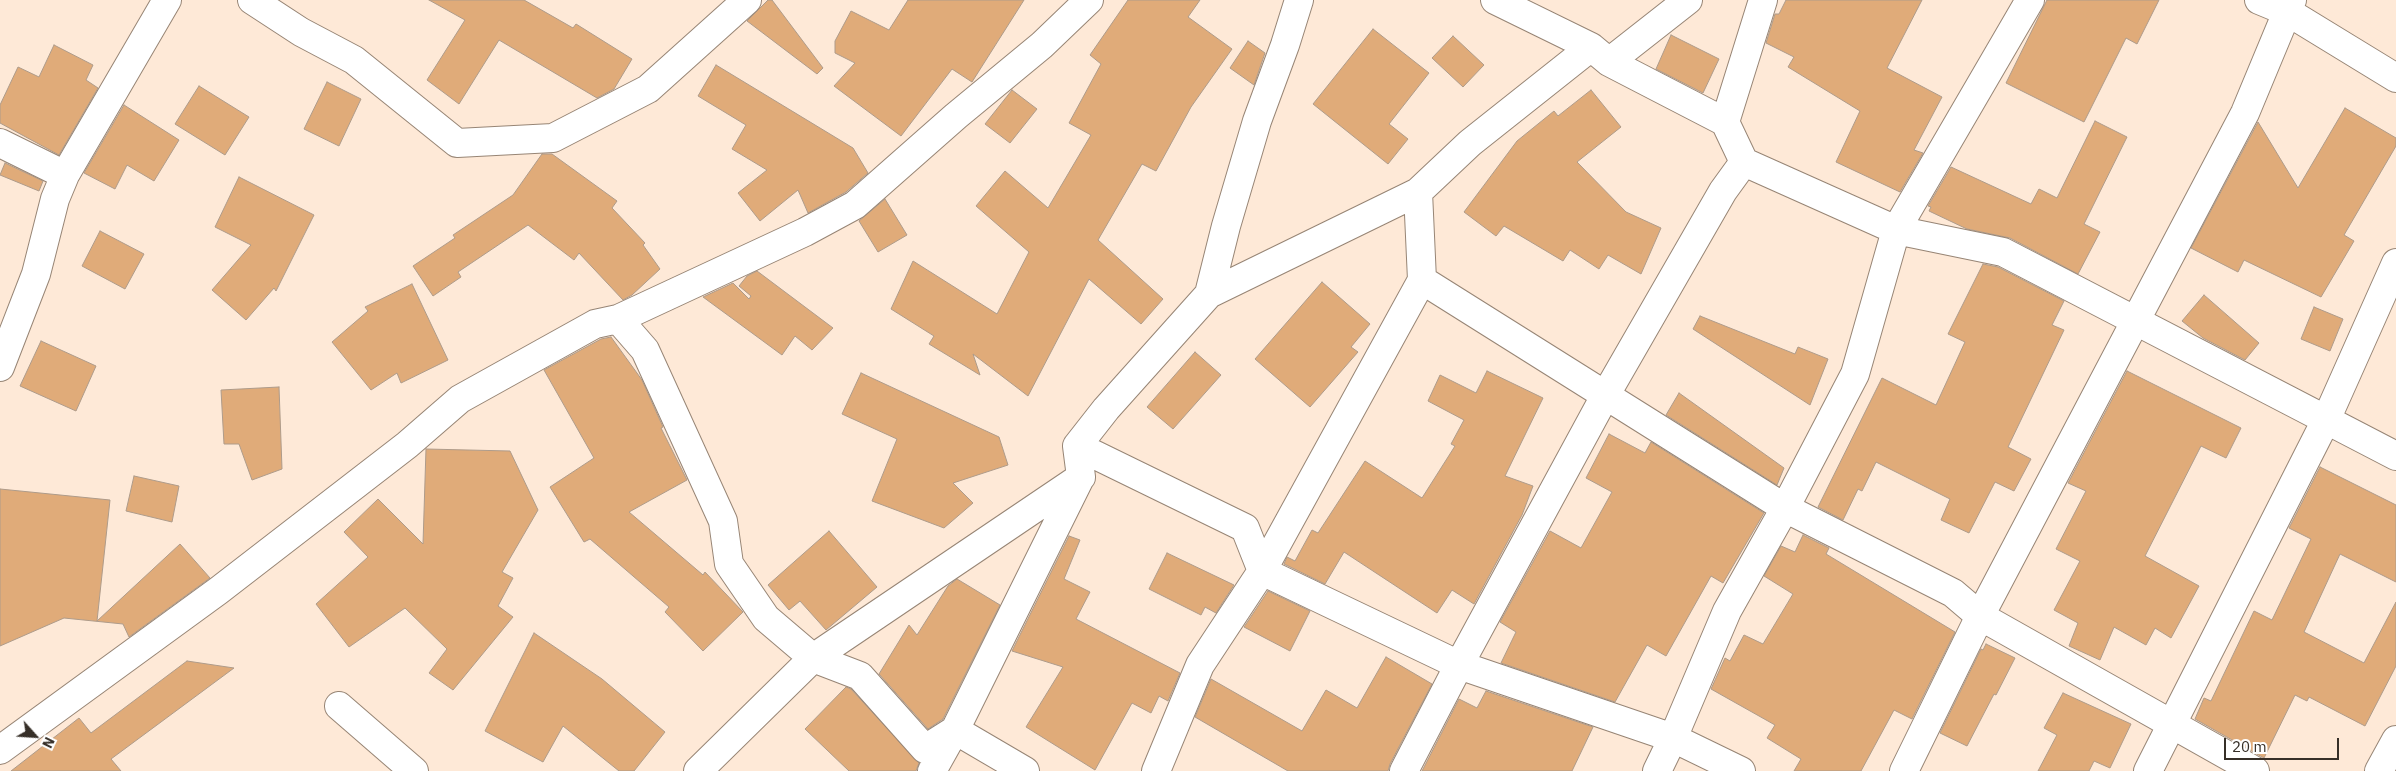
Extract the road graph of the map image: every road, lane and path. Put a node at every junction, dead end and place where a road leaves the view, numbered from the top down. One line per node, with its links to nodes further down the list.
1 (167, 0): 17 (street)
2 (252, 0): 3 (street)
3 (747, 0)
4 (1089, 0): 23 (street)
5 (1299, 0): 22 (street)
6 (1495, 0): 12 (street)
7 (1688, 0): 12 (street)
8 (1763, 0): 14 (street)
9 (2030, 0): 19 (street)
10 (2260, 0): 11 (street)
11 (2290, 6): 13 (street); 24 (street)
12 (1600, 54): 14 (street); 18 (street)
13 (2396, 78)
14 (1725, 122): 16 (street)
15 (0, 143): 17 (street)
16 (1744, 162): 19 (street); 26 (street)
17 (65, 175): 25 (street)
18 (1418, 192): 21 (street); 22 (street)
19 (1896, 230): 24 (street); 31 (street)
20 (2396, 263): 27 (street)
21 (1422, 280): 26 (street); 32 (street)
22 (1209, 294): 28 (street)
23 (618, 319): 34 (street); 41 (street)
24 (2137, 322): 27 (street); 33 (street)
25 (0, 367)
26 (1605, 396): 31 (street); 35 (street)
27 (2326, 420): 29 (street); 37 (street)
28 (1077, 446): 30 (street); 32 (street)
29 (2396, 456)
30 (1081, 477): 34 (street); 38 (street)
31 (1785, 508): 33 (street); 39 (street)
32 (1262, 571): 35 (street); 46 (street)
33 (1980, 616): 37 (street); 50 (street)
34 (813, 658): 38 (street); 43 (street)
35 (1459, 665): 39 (street); 47 (street)
36 (339, 706): 42 (street)
37 (2171, 723): 51 (street); 52 (street)
38 (955, 730): 44 (street); 45 (street)
39 (1674, 738): 48 (street); 49 (street)
40 (2396, 740): 53 (street)
41 (0, 750)
42 (414, 771)
43 (698, 771)
44 (932, 771)
45 (1025, 771)
46 (1156, 771)
47 (1404, 771)
48 (1657, 771)
49 (1742, 771)
50 (1904, 771)
51 (2148, 771)
52 (2255, 771)
53 (2379, 771)

